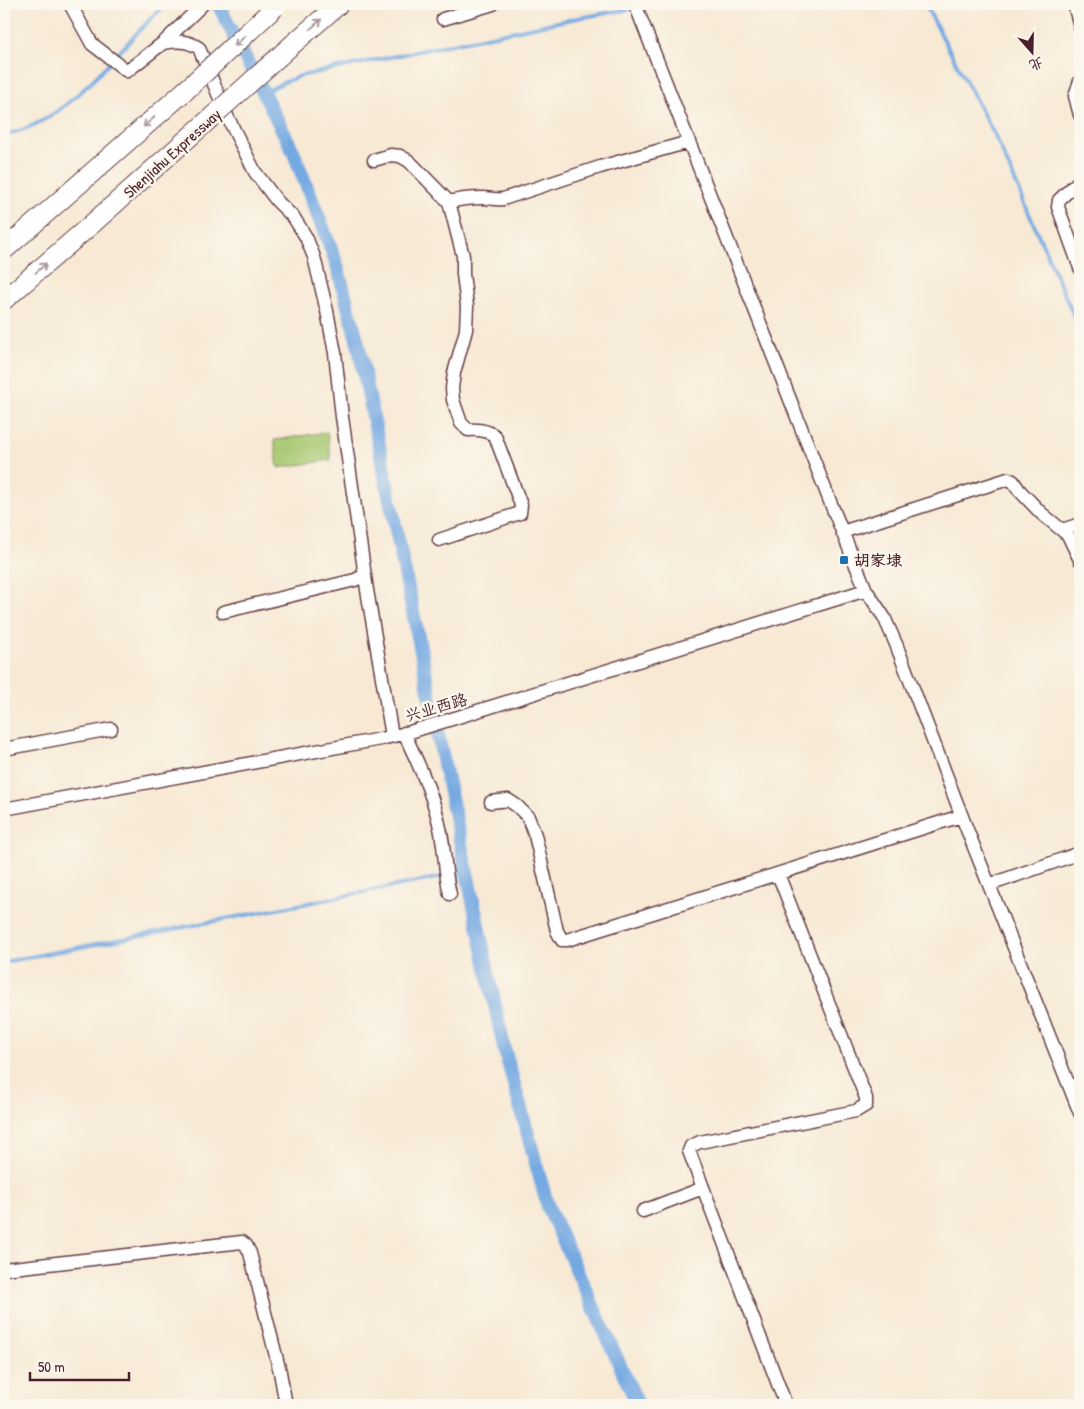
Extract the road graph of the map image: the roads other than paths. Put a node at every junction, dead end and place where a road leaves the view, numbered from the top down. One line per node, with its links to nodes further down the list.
1 (70, 4): 10 (street)
2 (203, 4): 10 (street)
3 (339, 4): 19 (highway, Shenjiahu Expressway, one-way to 3, bridge)
4 (493, 4): 8 (street)
5 (1074, 4): 9 (street)
6 (277, 5): 17 (highway, one-way to 17, bridge)
7 (638, 10): 13 (street)
8 (443, 19)
9 (1080, 27)
10 (163, 43): 25 (street)
11 (1080, 81): 12 (street)
12 (1080, 115)
13 (689, 142): 16 (street); 22 (street)
14 (374, 160): 16 (street)
15 (1080, 180): 18 (street)
16 (449, 202): 23 (street)
17 (4, 250)
18 (1080, 268)
19 (4, 300)
20 (1080, 524): 21 (street)
21 (1062, 530): 22 (street); 24 (street)
22 (842, 532): 26 (street)
23 (439, 540)
24 (1080, 560)
25 (365, 575): 27 (street); 29 (street)
26 (866, 590): 29 (street, 兴业西路); 33 (street)
27 (223, 612)
28 (111, 729): 30 (street)
29 (402, 734): 32 (street, 兴业西路); 37 (street)
30 (4, 748)
31 (491, 802): 35 (street)
32 (4, 809)
33 (961, 816): 35 (street); 36 (street)
34 (1080, 853): 36 (street)
35 (778, 874): 39 (street)
36 (989, 885): 38 (street)
37 (450, 894)
38 (1080, 1113)
39 (702, 1188): 40 (street); 43 (street)
40 (643, 1211)
41 (4, 1269): 42 (street)
42 (286, 1405)
43 (786, 1405)

